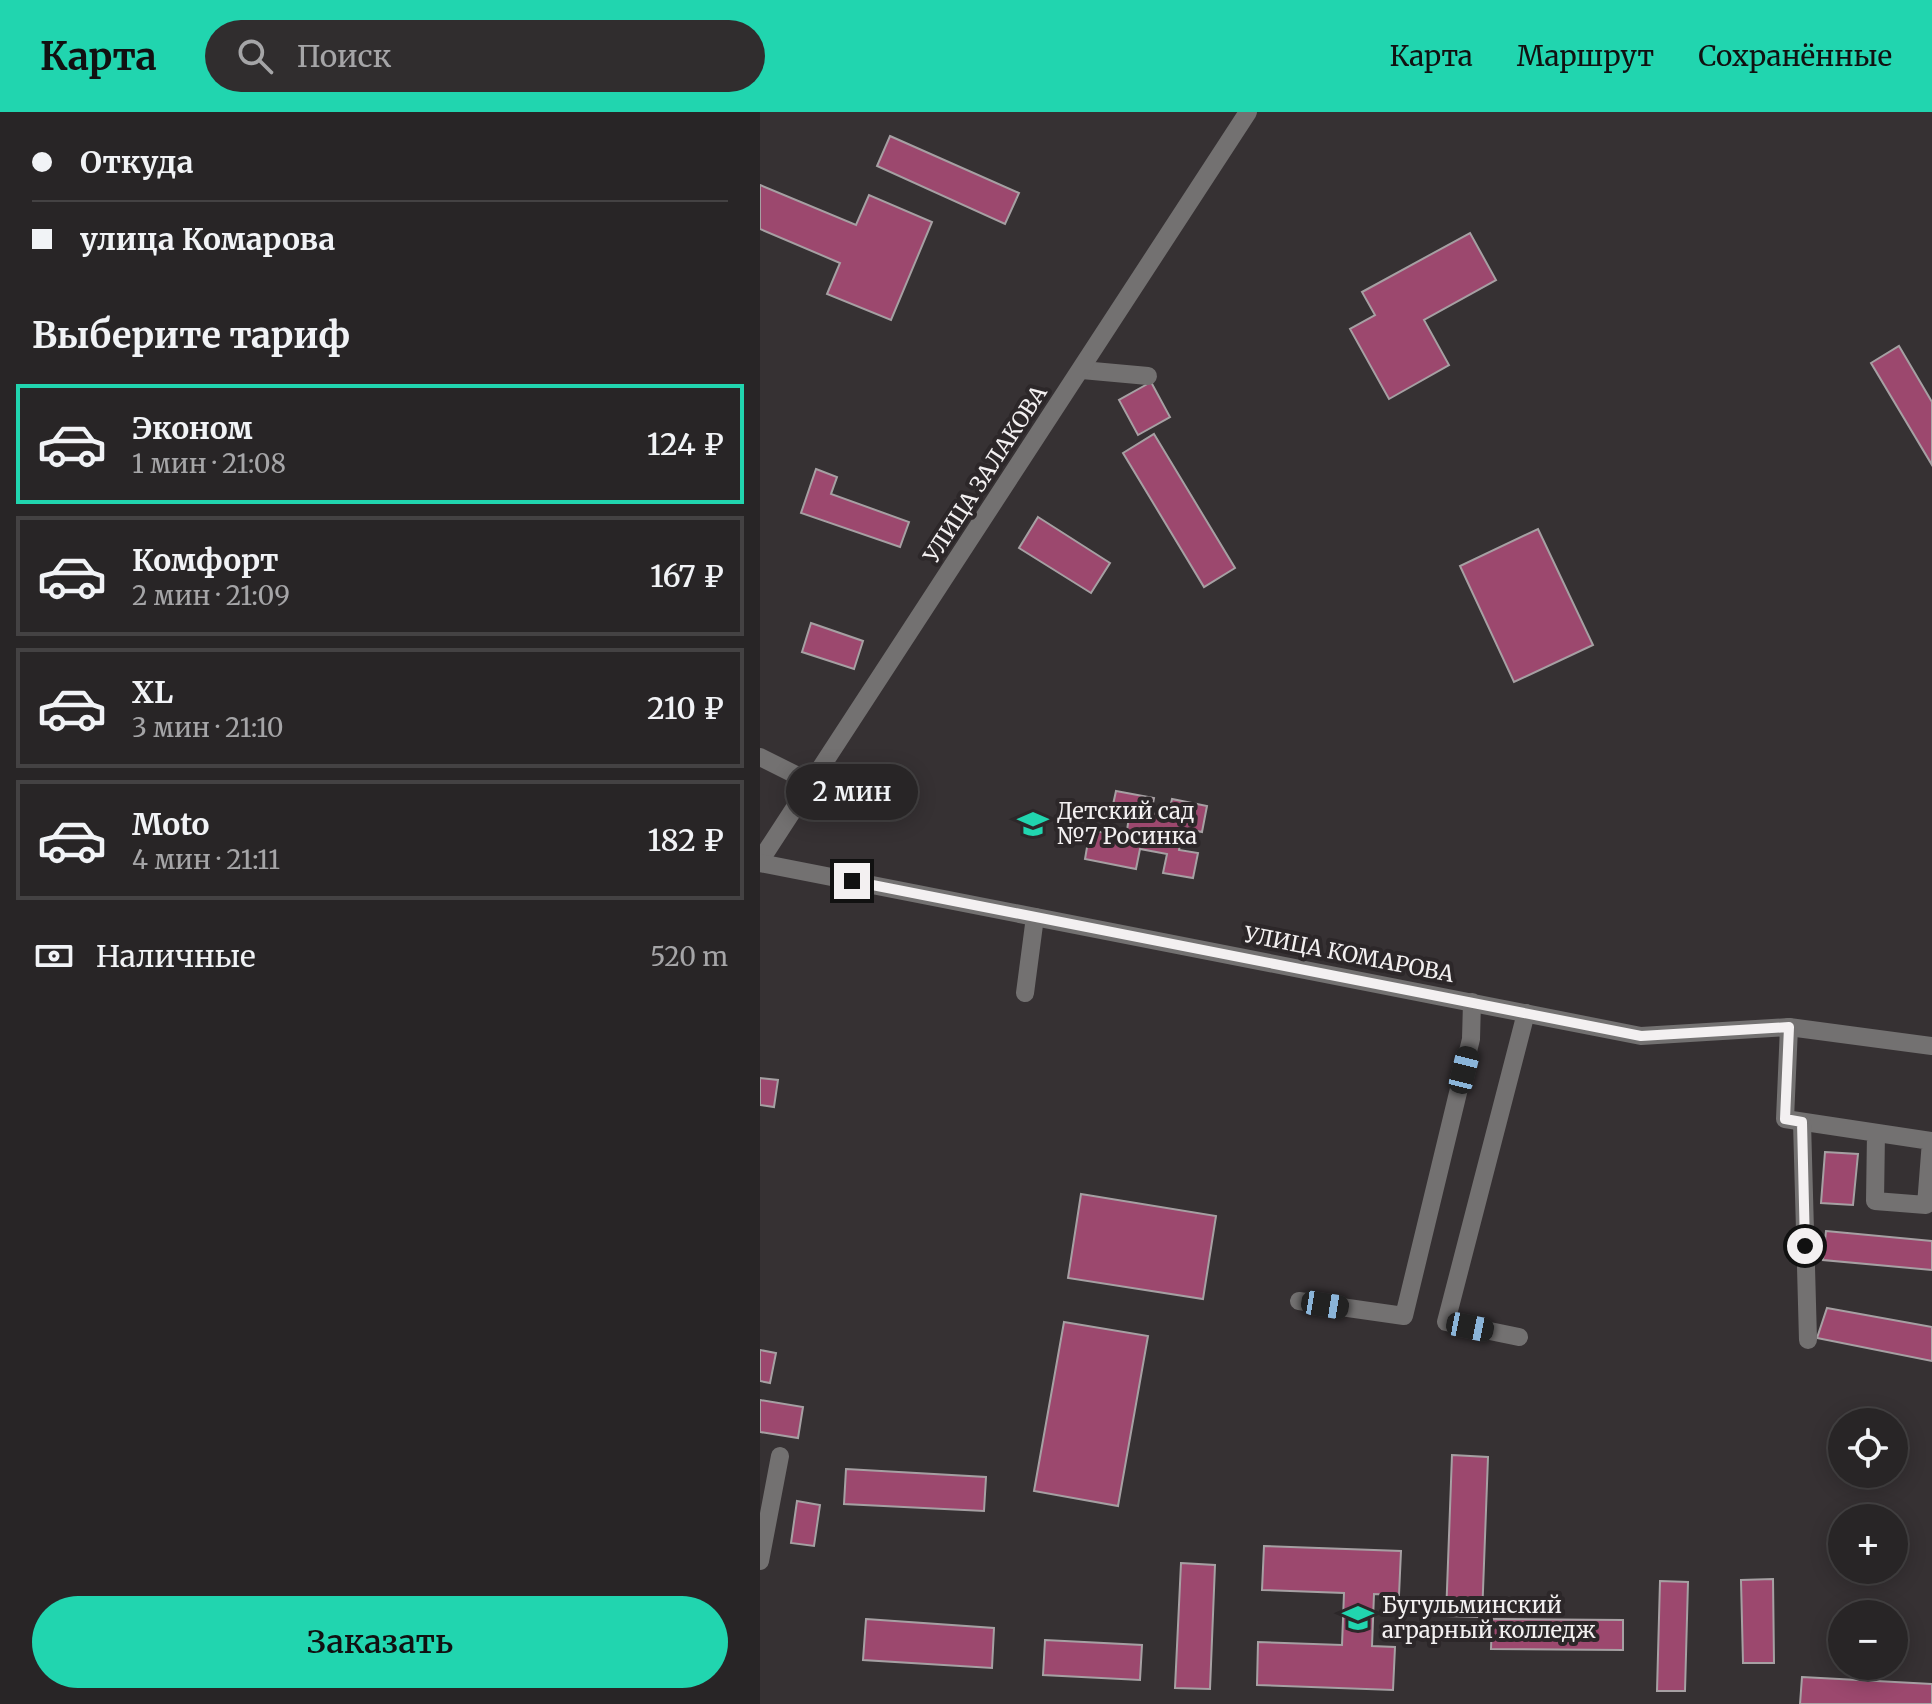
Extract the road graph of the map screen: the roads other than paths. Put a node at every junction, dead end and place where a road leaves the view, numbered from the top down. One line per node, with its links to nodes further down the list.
1 (1248, 112): 2 (street, УЛИЦА ЗАЛАКОВА)
2 (1082, 370): 3 (street); 5 (street, УЛИЦА ЗАЛАКОВА)
3 (1148, 376)
4 (760, 757): 5 (street)
5 (812, 783): 6 (street, УЛИЦА ЗАЛАКОВА)
6 (760, 862): 7 (street, УЛИЦА КОМАРОВА)
7 (1035, 917): 8 (street); 9 (street, УЛИЦА КОМАРОВА)
8 (1025, 993)
9 (1472, 1002): 10 (street, УЛИЦА КОМАРОВА); 15 (street)
10 (1526, 1013): 11 (street, УЛИЦА КОМАРОВА); 16 (street)
11 (1789, 1027): 12 (street, УЛИЦА КОМАРОВА); 13 (street)
12 (1932, 1046)
13 (1802, 1122): 14 (street); 17 (street)
14 (1876, 1133): 14 (street)
15 (1299, 1301)
16 (1519, 1337)
17 (1808, 1340)
18 (780, 1456): 19 (street)
19 (760, 1561)

